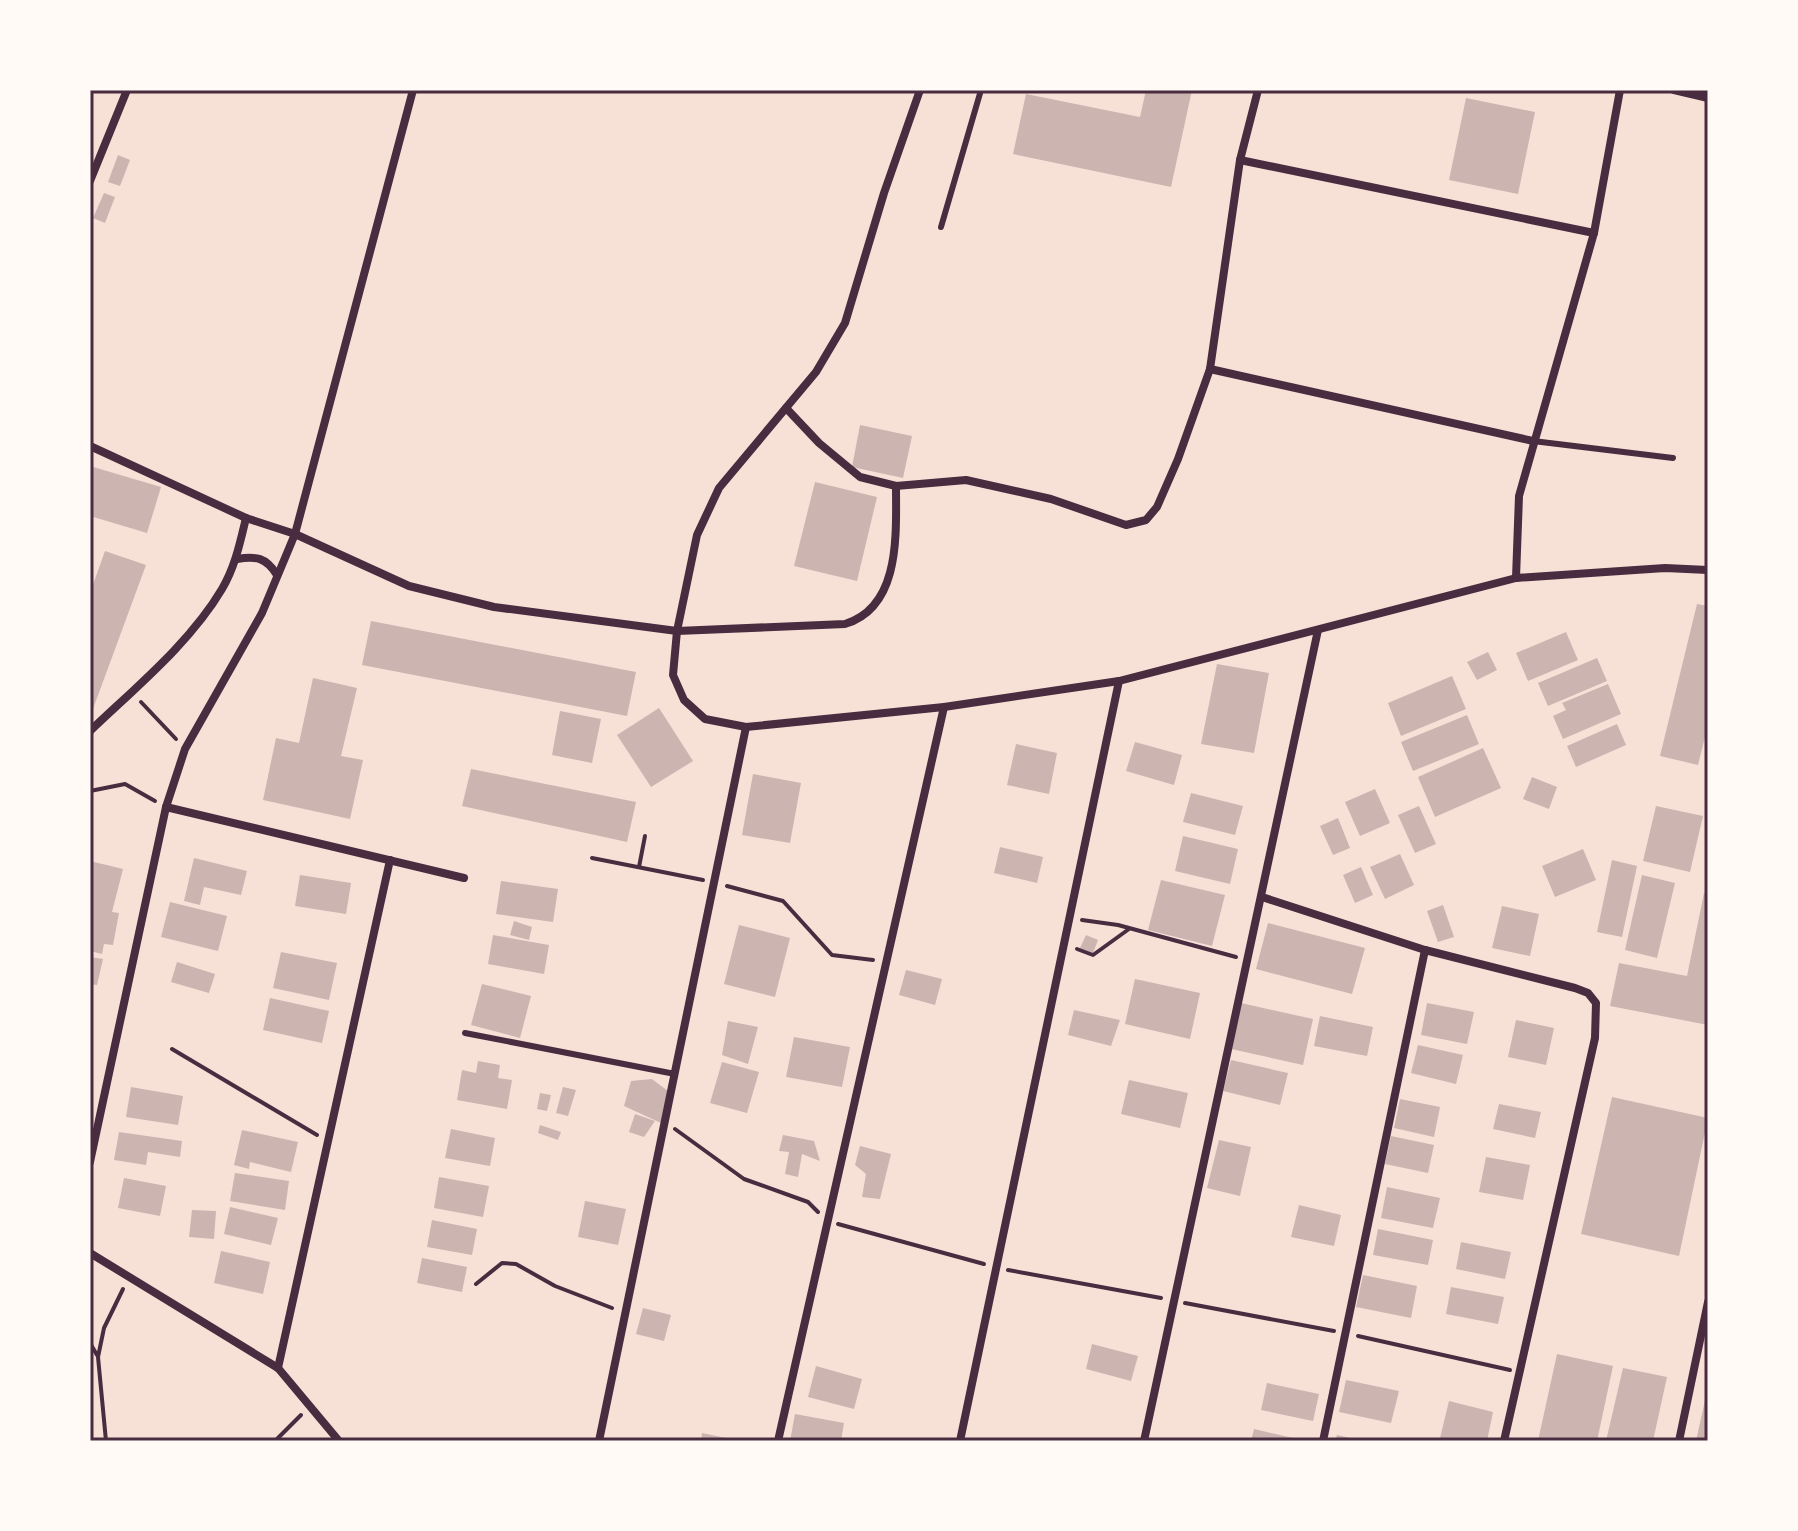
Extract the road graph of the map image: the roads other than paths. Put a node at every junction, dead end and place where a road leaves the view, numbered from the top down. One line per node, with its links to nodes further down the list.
1 (127, 90): 10 (street)
2 (413, 90): 20 (street)
3 (920, 90): 14 (street)
4 (981, 90): 11 (lane)
5 (1258, 90): 9 (street)
6 (1620, 90): 12 (street)
7 (1674, 90): 8 (street)
8 (1708, 98)
9 (1240, 160): 12 (street); 13 (street)
10 (90, 181)
11 (941, 227)
12 (1594, 233): 15 (street)
13 (1210, 369): 15 (street); 18 (street)
14 (786, 408): 18 (street); 26 (street)
15 (1533, 441): 17 (lane); 24 (street)
16 (90, 446): 19 (street)
17 (1673, 458)
18 (896, 486): 26 (street)
19 (246, 518): 20 (street); 21 (street)
20 (295, 534): 23 (street); 26 (street)
21 (237, 559): 23 (street); 30 (street)
22 (1708, 570): 24 (street)
23 (277, 575): 31 (street)
24 (1516, 578): 25 (street)
25 (1318, 630): 27 (street); 34 (street)
26 (677, 631): 29 (street)
27 (1119, 681): 28 (street); 45 (street)
28 (944, 707): 29 (street); 44 (street)
29 (746, 727): 37 (street)
30 (90, 731)
31 (166, 807): 32 (street); 38 (street)
32 (390, 860): 33 (street); 41 (street)
33 (464, 878)
34 (1262, 897): 35 (street); 46 (street)
35 (1425, 950): 47 (street); 48 (street)
36 (465, 1033): 37 (lane)
37 (675, 1074): 43 (street)
38 (90, 1162)
39 (90, 1253): 41 (street)
40 (1708, 1302): 49 (street)
41 (278, 1368): 42 (street)
42 (339, 1441)
43 (599, 1441)
44 (778, 1441)
45 (960, 1441)
46 (1144, 1441)
47 (1323, 1441)
48 (1504, 1441)
49 (1679, 1441)

